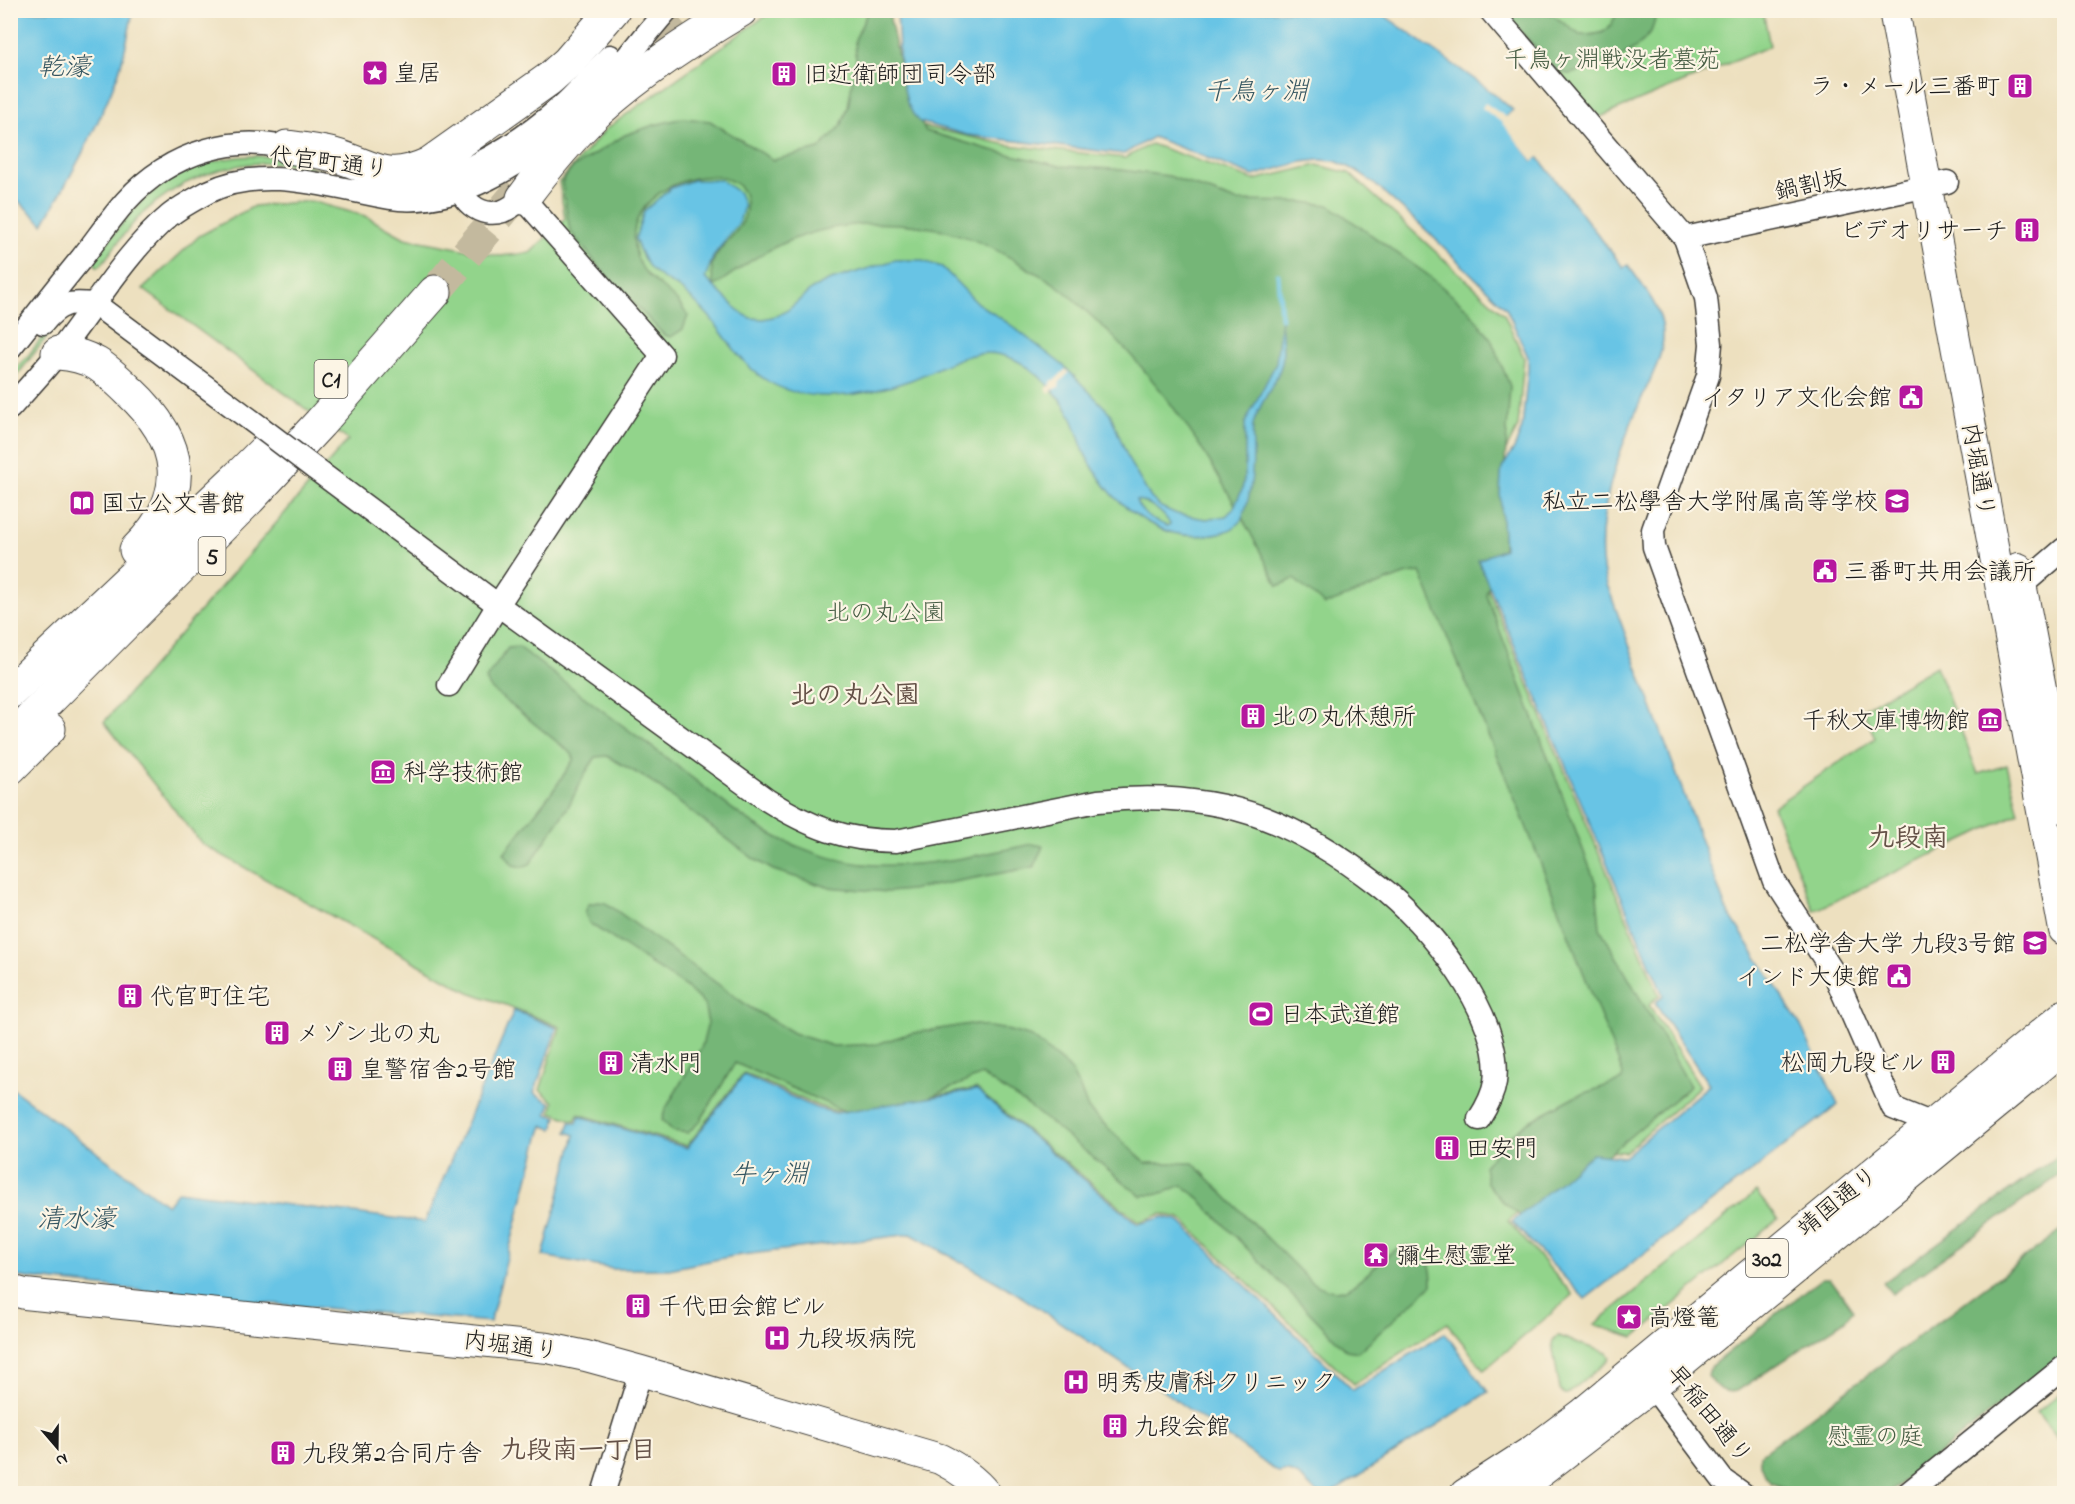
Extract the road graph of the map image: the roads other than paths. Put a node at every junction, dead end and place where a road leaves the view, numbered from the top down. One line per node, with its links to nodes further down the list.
1 (614, 10): 9 (highway)
2 (652, 10): 9 (street, 代官町通り)
3 (668, 10): 9 (street, 代官町通り)
4 (741, 10): 11 (highway)
5 (1490, 10): 12 (street)
6 (1894, 10): 10 (main road, 内堀通り)
7 (1913, 10): 10 (main road, 内堀通り)
8 (287, 147): 9 (highway); 14 (street, 代官町通り)
9 (459, 168): 11 (street); 13 (street, 代官町通り)
10 (1937, 184): 12 (street, 鍋割坂); 20 (main road, 内堀通り); 30 (main road, 内堀通り)
11 (523, 198): 21 (street)
12 (1685, 238): 34 (street)
13 (95, 304): 15 (street, 代官町通り); 16 (street); 21 (street, bridge)
14 (10, 348)
15 (58, 353): 17 (street, 代官町通り); 22 (highway)
16 (10, 357)
17 (10, 408)
18 (238, 477): 22 (highway, 5); 22 (highway, C1)
19 (2064, 549): 20 (street)
20 (2022, 585): 29 (main road, 内堀通り)
21 (498, 605): 24 (street); 33 (street)
22 (70, 657): 23 (highway); 25 (highway, C1); 26 (highway, 5); 27 (highway, C1); 28 (highway, 5)
23 (10, 674)
24 (449, 685)
25 (10, 692)
26 (10, 714)
27 (10, 739)
28 (10, 768)
29 (2064, 808)
30 (2064, 930)
31 (2064, 1015): 34 (main road, 靖国通り / 302)
32 (2064, 1048): 38 (main road, 靖国通り / 302)
33 (1479, 1119)
34 (1933, 1124): 38 (main road, 靖国通り / 302)
35 (10, 1290): 39 (main road, 内堀通り)
36 (10, 1309): 39 (main road, 内堀通り)
37 (2064, 1367): 47 (street)
38 (1645, 1377): 40 (street, 早稲田通り); 44 (main road, 靖国通り / 302); 45 (main road, 靖国通り / 302)
39 (639, 1379): 41 (street); 42 (main road, 内堀通り); 43 (main road, 内堀通り)
40 (1722, 1486): 46 (street, 早稲田通り)
41 (603, 1494)
42 (961, 1494)
43 (986, 1494)
44 (1464, 1494)
45 (1512, 1494)
46 (1743, 1494)
47 (1907, 1494)

